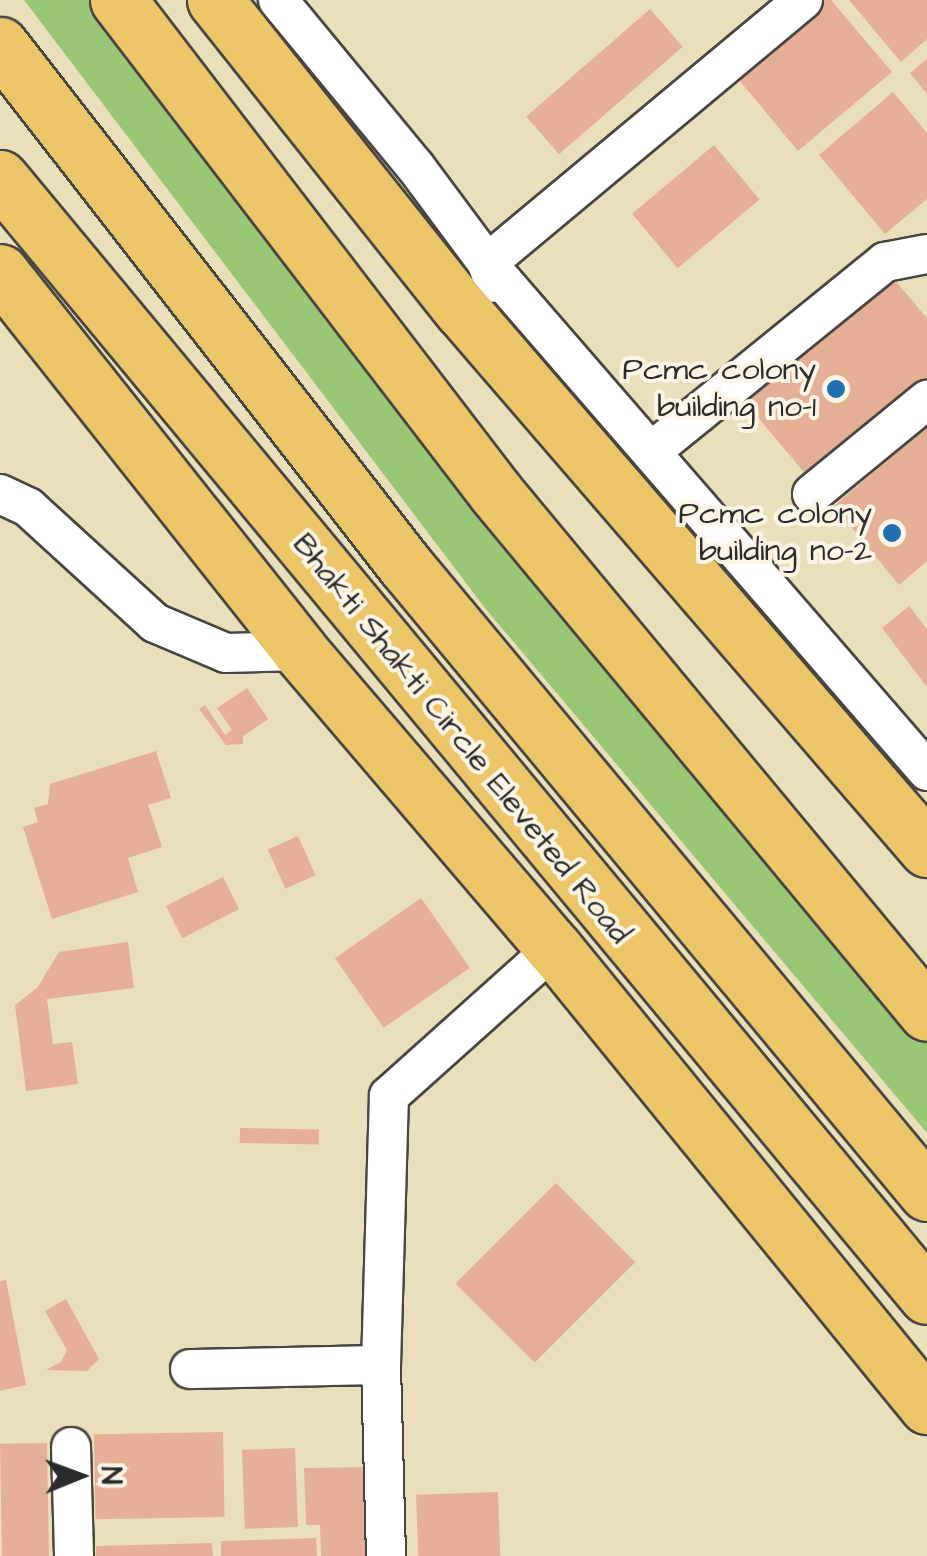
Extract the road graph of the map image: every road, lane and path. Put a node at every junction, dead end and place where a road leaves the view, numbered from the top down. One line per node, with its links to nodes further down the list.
1 (118, 0): 18 (main road)
2 (216, 0): 8 (main road)
3 (278, 0): 8 (street)
4 (803, 0): 8 (street)
5 (0, 45): 19 (main road)
6 (0, 178): 20 (main road, Bhakti Shakti Circle Eleveted Road)
7 (927, 254): 11 (street)
8 (474, 287): 11 (street); 16 (main road)
9 (7, 299): 14 (main road)
10 (927, 400): 13 (street)
11 (653, 450): 15 (street)
12 (0, 494): 14 (street)
13 (812, 494)
14 (300, 651): 17 (main road)
15 (927, 770)
16 (927, 849)
17 (554, 948): 21 (street); 23 (main road)
18 (927, 1013)
19 (927, 1192)
20 (927, 1296)
21 (381, 1365): 22 (street); 26 (street)
22 (190, 1370)
23 (927, 1406)
24 (70, 1446): 25 (street)
25 (74, 1556)
26 (386, 1556)

